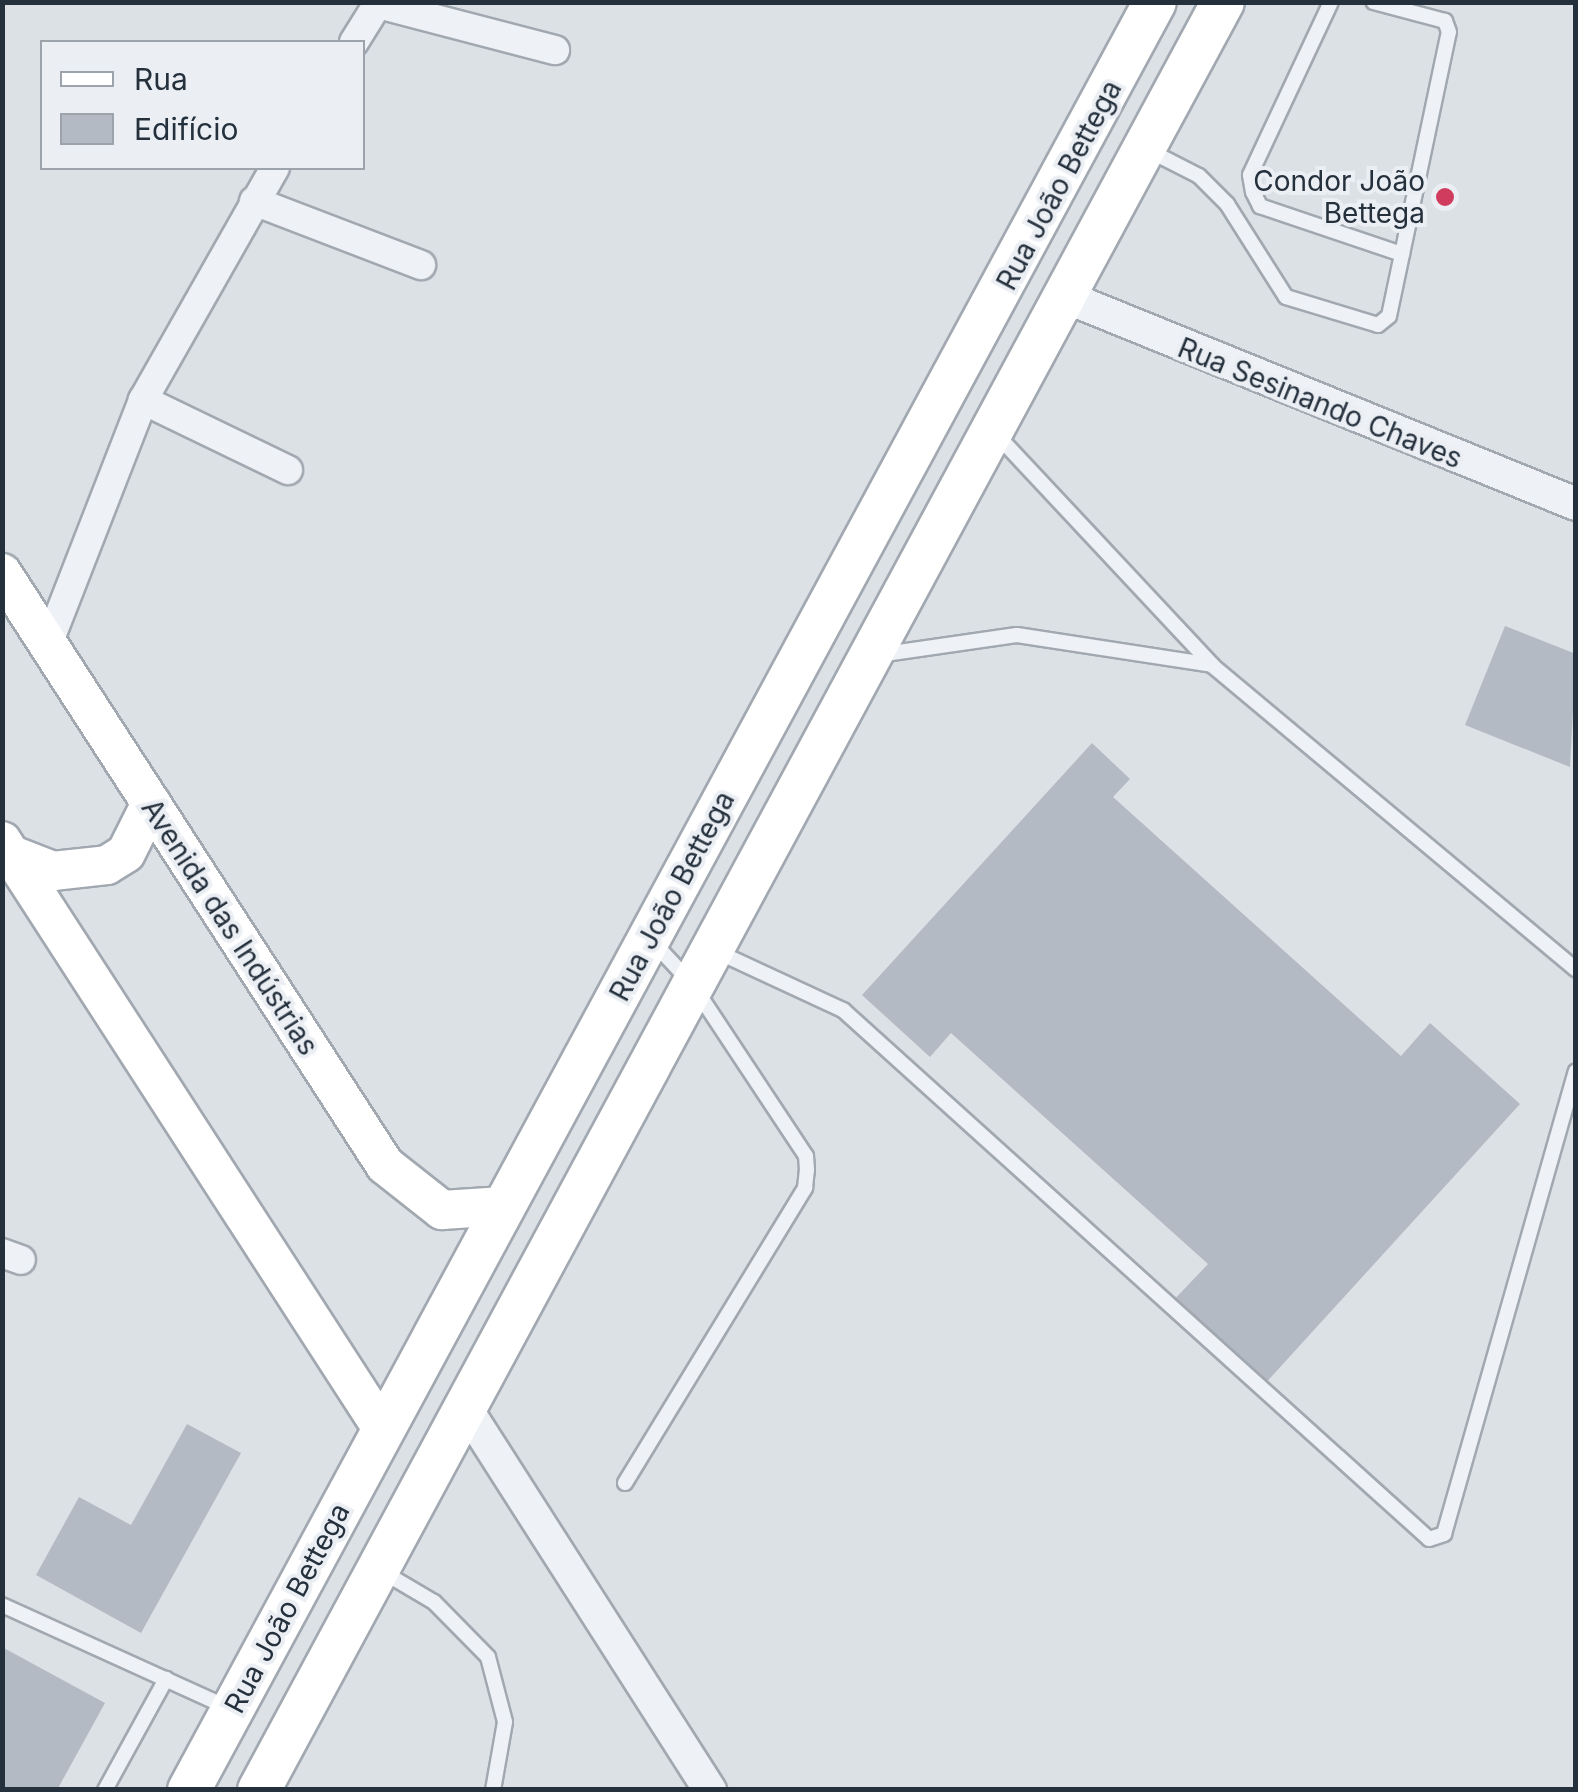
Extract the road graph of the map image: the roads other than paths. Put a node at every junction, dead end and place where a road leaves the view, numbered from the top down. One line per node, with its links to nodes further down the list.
1 (1155, 2): 8 (main road, Rua João Bettega)
2 (1223, 2): 9 (main road, Rua João Bettega)
3 (1331, 2): 12 (lane)
4 (1373, 2): 12 (lane)
5 (378, 4): 6 (street); 7 (street)
6 (355, 40)
7 (555, 50)
8 (1078, 148): 9 (main road); 15 (main road, Rua João Bettega)
9 (1138, 161): 12 (lane); 14 (main road, Rua João Bettega)
10 (274, 170): 11 (street)
11 (254, 201): 13 (street); 17 (street)
12 (1402, 254)
13 (421, 264)
14 (1066, 297): 16 (main road, Rua João Bettega); 20 (street, Rua Sesinando Chaves)
15 (979, 339): 16 (main road); 27 (main road, Rua João Bettega)
16 (1029, 364): 18 (main road, Rua João Bettega)
17 (144, 400): 19 (street); 22 (street)
18 (993, 430): 23 (main road, Rua João Bettega); 24 (lane)
19 (288, 470)
20 (1576, 504)
21 (2, 573): 22 (main road, Avenida das Indústrias)
22 (48, 644): 25 (main road, Avenida das Indústrias)
23 (870, 657): 24 (lane); 28 (main road, Rua João Bettega)
24 (1213, 666): 29 (lane)
25 (150, 803): 26 (main road); 31 (main road, Avenida das Indústrias)
26 (7, 848): 33 (main road)
27 (654, 929): 28 (main road); 31 (main road, Rua João Bettega)
28 (702, 967): 30 (lane); 32 (main road, Rua João Bettega); 34 (lane)
29 (1576, 970)
30 (1576, 1071)
31 (504, 1206): 33 (main road, Rua João Bettega)
32 (464, 1407): 36 (main road, Rua João Bettega); 44 (street)
33 (384, 1430): 35 (main road, Rua João Bettega)
34 (625, 1483)
35 (325, 1538): 36 (main road); 39 (main road, Rua João Bettega)
36 (378, 1569): 42 (main road, Rua João Bettega); 43 (lane)
37 (2, 1604): 38 (lane)
38 (166, 1679): 39 (lane); 40 (lane)
39 (232, 1709): 41 (main road, Rua João Bettega)
40 (105, 1790)
41 (189, 1790)
42 (260, 1790)
43 (492, 1790)
44 (710, 1790)

